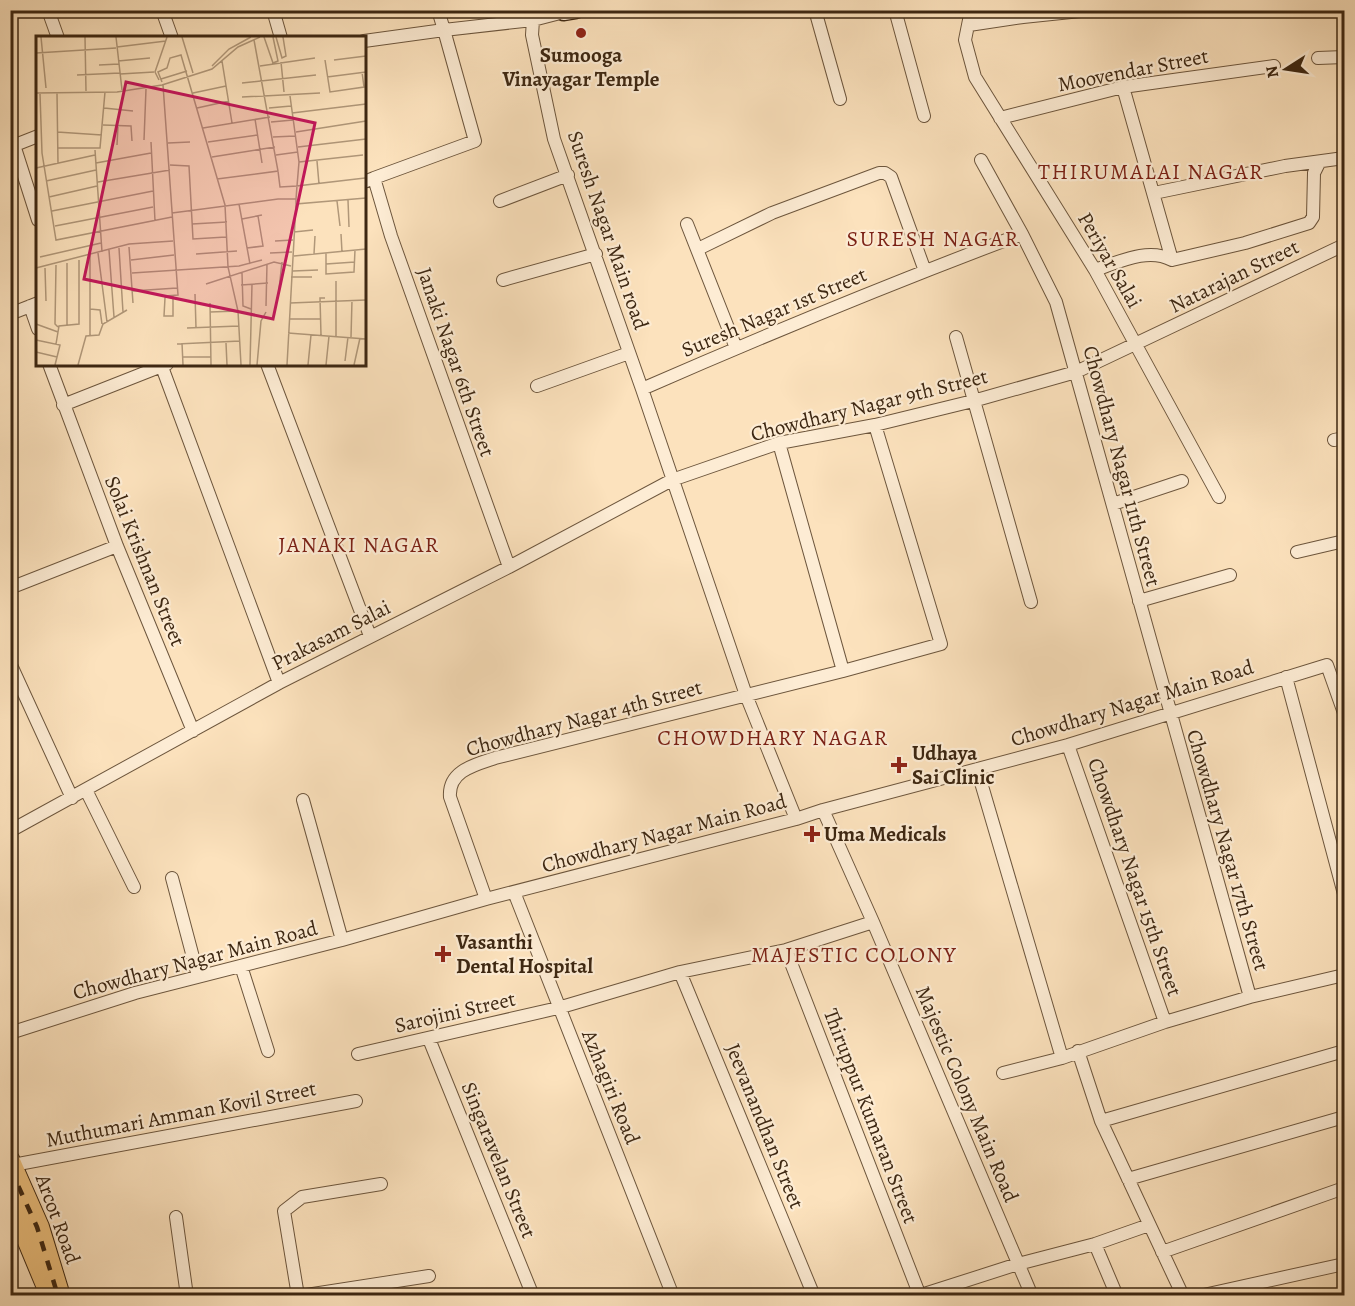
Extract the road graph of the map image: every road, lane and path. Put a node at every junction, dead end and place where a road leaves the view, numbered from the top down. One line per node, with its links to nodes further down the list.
1 (48, 10): 13 (street)
2 (162, 10): 14 (street)
3 (273, 10): 15 (street)
4 (438, 10): 12 (street)
5 (815, 10): 21 (street)
6 (895, 10): 22 (street)
7 (971, 10): 11 (street, Periyar Salai)
8 (1090, 10): 11 (street)
9 (568, 11): 10 (street)
10 (533, 20): 12 (street); 29 (street, Suresh Nagar Main road)
11 (969, 26): 23 (street, Periyar Salai)
12 (444, 30): 16 (street); 30 (street)
13 (57, 36)
14 (171, 36)
15 (280, 36)
16 (366, 41)
17 (1344, 57): 18 (street)
18 (1318, 58)
19 (1274, 66): 20 (street, Moovendar Street)
20 (1124, 87): 23 (street, Moovendar Street); 31 (street)
21 (840, 99)
22 (924, 116)
23 (1000, 118): 40 (street, Periyar Salai)
24 (36, 137): 25 (street)
25 (12, 146): 33 (street)
26 (1344, 158): 28 (street)
27 (981, 160): 35 (street, Chowdhary Nagar 11th Street)
28 (1319, 163): 31 (street); 39 (street)
29 (568, 175): 32 (street); 38 (street, Suresh Nagar Main road)
30 (369, 180): 66 (street, Janaki Nagar 6th Street)
31 (1154, 193): 39 (street)
32 (500, 201)
33 (36, 214)
34 (687, 224): 37 (street)
35 (1022, 234): 41 (street, Suresh Nagar 1st Street); 52 (street, Chowdhary Nagar 11th Street)
36 (1344, 245): 46 (street, Natarajan Street)
37 (698, 249): 41 (street); 47 (street)
38 (596, 254): 42 (street); 48 (street, Suresh Nagar Main road)
39 (1172, 260): 40 (street)
40 (1095, 270): 46 (street, Periyar Salai)
41 (925, 271): 47 (street, Suresh Nagar 1st Street)
42 (503, 280)
43 (34, 305): 44 (street)
44 (10, 314)
45 (956, 337): 55 (street)
46 (1136, 345): 52 (street, Natarajan Street); 61 (street, Periyar Salai)
47 (736, 348): 54 (street, Suresh Nagar 1st Street)
48 (629, 353): 53 (street); 54 (street, Suresh Nagar Main road)
49 (50, 366): 56 (street, Solai Krishnan Street)
50 (164, 366): 56 (street); 75 (street)
51 (268, 366): 71 (street)
52 (1076, 372): 55 (street, Chowdhary Nagar 9th Street); 62 (street, Chowdhary Nagar 11th Street)
53 (537, 386)
54 (642, 389): 59 (street, Suresh Nagar Main road)
55 (973, 401): 57 (street, Chowdhary Nagar 9th Street); 70 (street)
56 (63, 405): 64 (street, Solai Krishnan Street)
57 (875, 425): 58 (street, Chowdhary Nagar 9th Street); 73 (street, Chowdhary Nagar 4th Street)
58 (778, 443): 59 (street, Chowdhary Nagar 9th Street); 73 (street)
59 (672, 480): 66 (street, Prakasam Salai); 77 (street, Suresh Nagar Main road)
60 (1182, 481): 62 (street)
61 (1219, 497)
62 (1113, 504): 69 (street, Chowdhary Nagar 11th Street)
63 (1344, 541): 65 (street)
64 (117, 546): 68 (street); 80 (street, Solai Krishnan Street)
65 (1298, 552)
66 (509, 567): 71 (street, Prakasam Salai)
67 (1230, 575): 69 (street)
68 (10, 588)
69 (1139, 601): 79 (street, Chowdhary Nagar 11th Street)
70 (1031, 602)
71 (370, 636): 75 (street, Prakasam Salai)
72 (10, 663): 84 (street)
73 (843, 671): 77 (street, Chowdhary Nagar 4th Street)
74 (1286, 677): 76 (street, Chowdhary Nagar Main Road); 79 (street, Chowdhary Nagar Main Road); 92 (street)
75 (279, 683): 80 (street, Prakasam Salai)
76 (1341, 693): 78 (street)
77 (746, 695): 87 (street, Suresh Nagar Main road); 93 (street, Chowdhary Nagar 4th Street)
78 (1344, 713)
79 (1169, 714): 81 (street, Chowdhary Nagar Main Road); 101 (street, Chowdhary Nagar 17th Street)
80 (193, 731): 83 (street, Prakasam Salai)
81 (1068, 745): 82 (street, Chowdhary Nagar Main Road); 103 (street, Chowdhary Nagar 15th Street)
82 (977, 769): 86 (street, Chowdhary Nagar Main Road); 110 (street)
83 (86, 790): 84 (street, Prakasam Salai); 90 (street)
84 (72, 798): 88 (street, Prakasam Salai)
85 (303, 800): 95 (street)
86 (823, 810): 87 (street, Chowdhary Nagar Main Road); 94 (street, Majestic Colony Main Road)
87 (796, 819): 91 (street, Chowdhary Nagar Main Road)
88 (10, 831)
89 (172, 878): 100 (street)
90 (134, 887)
91 (514, 892): 93 (street, Chowdhary Nagar Main Road); 102 (street, Azhagiri Road)
92 (1344, 894)
93 (486, 899): 95 (street, Chowdhary Nagar Main Road)
94 (873, 922): 96 (street, Sarojini Street); 124 (street, Majestic Colony Main Road)
95 (342, 940): 97 (street, Chowdhary Nagar Main Road)
96 (786, 950): 98 (street, Sarojini Street); 127 (street, Thiruppur Kumaran Street)
97 (241, 966): 100 (street, Chowdhary Nagar Main Road); 106 (street)
98 (680, 972): 102 (street, Sarojini Street); 134 (street, Jeevanandhan Street)
99 (1344, 975): 101 (street)
100 (198, 976): 104 (street, Chowdhary Nagar Main Road)
101 (1250, 997): 103 (street)
102 (558, 1008): 105 (street, Sarojini Street); 133 (street, Azhagiri Road)
103 (1165, 1022): 107 (street)
104 (10, 1033)
105 (429, 1039): 109 (street, Sarojini Street); 132 (street, Singaravelan Street)
106 (268, 1051)
107 (1078, 1051): 110 (street); 114 (street)
108 (1344, 1051): 114 (street)
109 (358, 1054)
110 (1062, 1058): 111 (street)
111 (1003, 1073)
112 (356, 1101): 115 (street, Muthumari Amman Kovil Street)
113 (1344, 1117): 116 (street)
114 (1101, 1121): 116 (street)
115 (12, 1162): 129 (main road, Arcot Road)
116 (1128, 1179): 121 (street)
117 (381, 1184): 131 (street)
118 (1344, 1188): 123 (street)
119 (10, 1201): 128 (main road, Arcot Road)
120 (176, 1217): 130 (street)
121 (1149, 1225): 122 (street); 123 (street)
122 (1095, 1244): 124 (street); 136 (street)
123 (1162, 1252): 137 (street)
124 (1018, 1264): 127 (street); 135 (street, Majestic Colony Main Road)
125 (1344, 1264): 138 (street)
126 (429, 1276): 131 (street)
127 (920, 1295)
128 (49, 1296)
129 (61, 1296)
130 (187, 1296)
131 (299, 1296)
132 (533, 1296)
133 (673, 1296)
134 (814, 1296)
135 (1032, 1296)
136 (1118, 1296)
137 (1183, 1296)
138 (1199, 1296)

